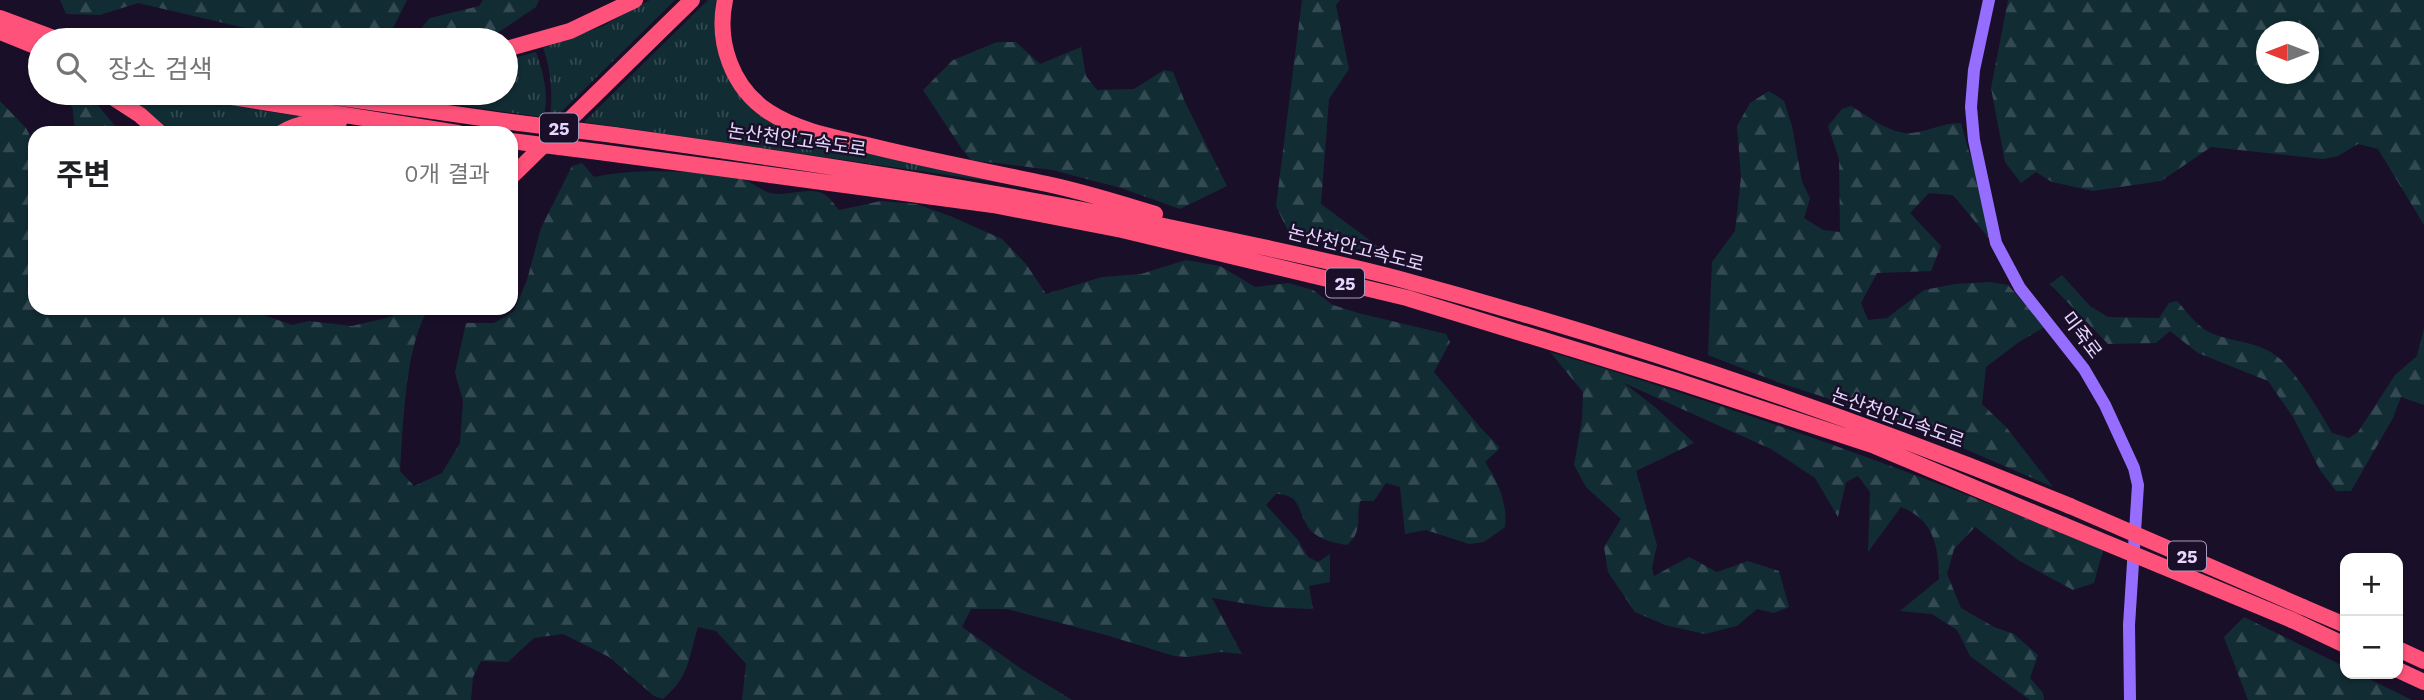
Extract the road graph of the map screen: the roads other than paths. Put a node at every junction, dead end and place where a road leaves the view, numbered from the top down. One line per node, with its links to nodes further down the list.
1 (635, 0): 10 (highway)
2 (677, 0): 19 (highway)
3 (692, 0): 20 (highway)
4 (725, 0): 21 (highway)
5 (1989, 0): 28 (street, 미죽로)
6 (0, 18): 7 (highway)
7 (28, 28)
8 (7, 35): 9 (highway); 11 (highway)
9 (28, 43)
10 (518, 46)
11 (28, 47)
12 (125, 105): 15 (highway)
13 (283, 105): 17 (highway)
14 (391, 105): 21 (highway, 논산천안고속도로 / 25, bridge)
15 (152, 126)
16 (296, 126): 17 (highway)
17 (419, 126)
18 (518, 142): 23 (highway, 논산천안고속도로 / 25, bridge)
19 (518, 156)
20 (518, 170)
21 (1265, 247): 22 (highway, 논산천안고속도로 / 25, bridge)
22 (2340, 623)
23 (2340, 643)
24 (2403, 651): 25 (highway)
25 (2424, 661)
26 (2403, 672): 27 (highway)
27 (2424, 682)
28 (2130, 700)

